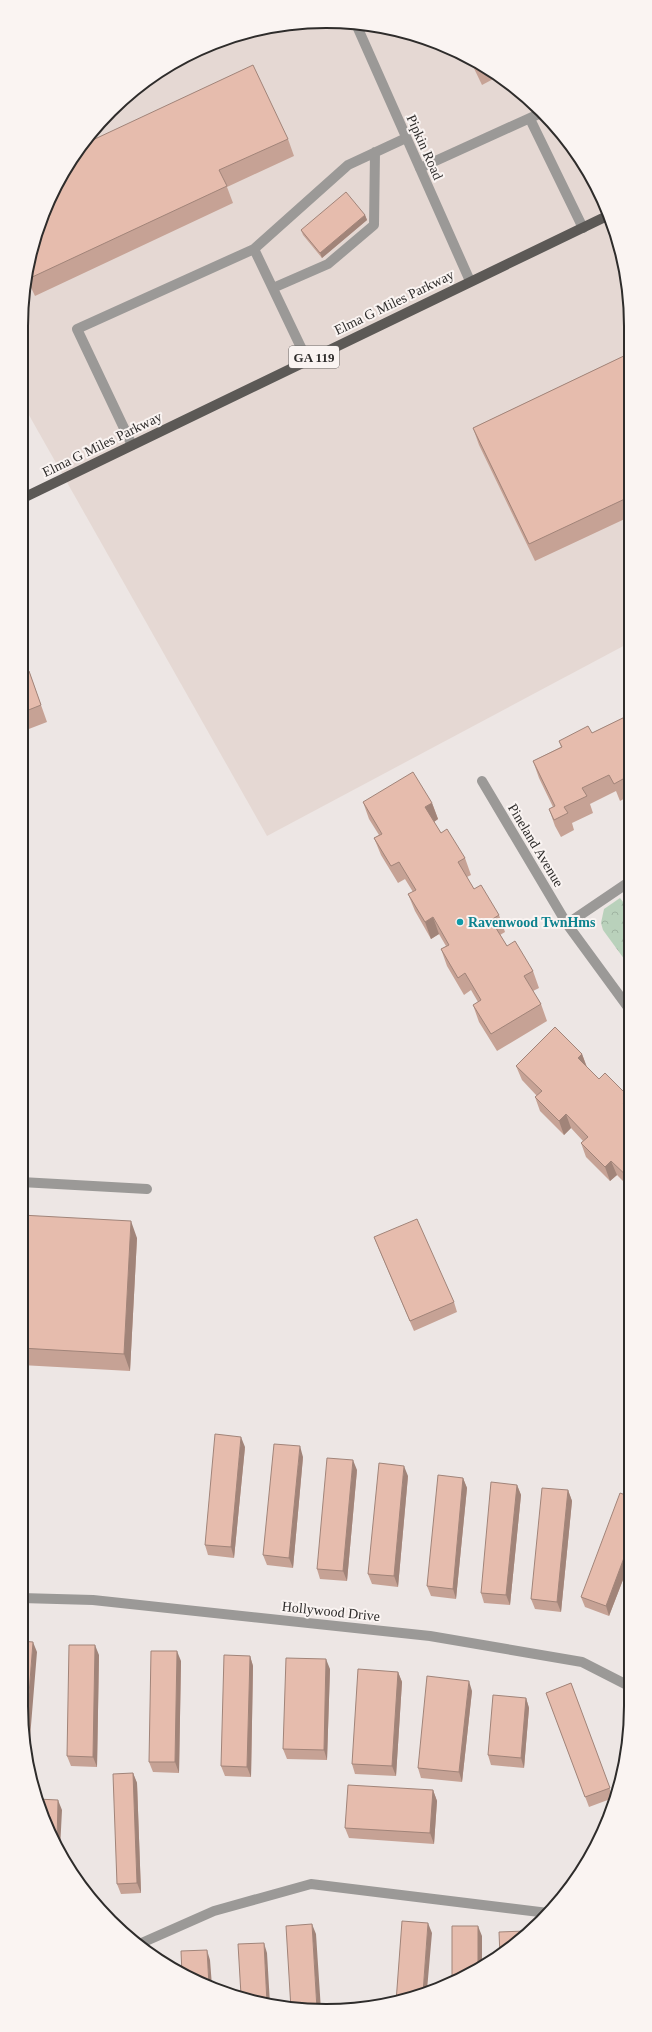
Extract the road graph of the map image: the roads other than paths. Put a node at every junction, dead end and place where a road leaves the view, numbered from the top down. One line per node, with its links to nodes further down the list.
1 (359, 30): 4 (street, Pipkin Road)
2 (537, 115): 3 (street)
3 (530, 119): 6 (street); 8 (street)
4 (406, 138): 5 (street); 6 (street, Pipkin Road)
5 (375, 152): 9 (street); 11 (street)
6 (420, 168): 10 (street, Pipkin Road)
7 (603, 218): 8 (main road, Elma G Miles Parkway / GA 119)
8 (583, 228): 10 (main road, Elma G Miles Parkway / GA 119)
9 (254, 248): 11 (street); 13 (street)
10 (470, 281): 12 (main road, Elma G Miles Parkway / GA 119)
11 (273, 288): 12 (street)
12 (307, 360): 13 (main road, Elma G Miles Parkway / GA 119)
13 (132, 445): 14 (main road, Elma G Miles Parkway / GA 119)
14 (28, 496)
15 (482, 781): 17 (street, Pineland Avenue)
16 (624, 886): 17 (street)
17 (566, 924): 18 (street, Pineland Avenue)
18 (624, 1002)
19 (28, 1182): 20 (street)
20 (146, 1189)
21 (28, 1598): 22 (street, Hollywood Drive)
22 (624, 1683)
23 (540, 1913): 24 (street)
24 (145, 1942)

